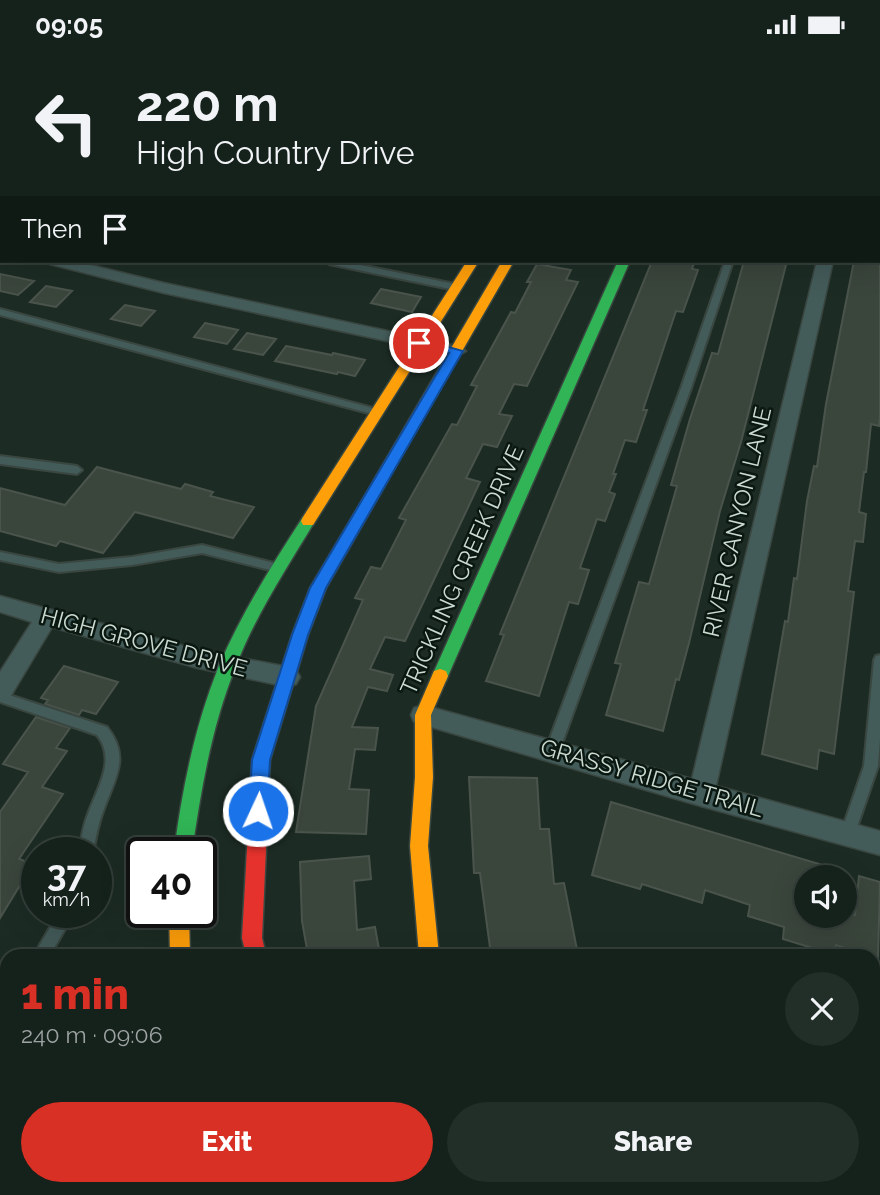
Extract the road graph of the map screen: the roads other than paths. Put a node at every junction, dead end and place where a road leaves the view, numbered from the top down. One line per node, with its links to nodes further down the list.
1 (150, 49): 2 (lane)
2 (165, 49)
3 (64, 263): 12 (street)
4 (339, 263): 10 (lane)
5 (471, 263): 10 (street)
6 (508, 263): 13 (street)
7 (620, 263): 26 (street, TRICKLING CREEK DRIVE)
8 (728, 263): 27 (lane)
9 (825, 263): 28 (street, RIVER CANYON LANE)
10 (455, 288): 12 (street)
11 (0, 312): 14 (lane)
12 (419, 343): 13 (street); 14 (street)
13 (457, 351): 23 (street)
14 (376, 412): 18 (street)
15 (0, 460): 16 (lane)
16 (77, 470)
17 (0, 556): 18 (lane)
18 (278, 568): 22 (street)
19 (0, 604): 20 (street, HIGH GROVE DRIVE)
20 (47, 617): 22 (street, HIGH GROVE DRIVE); 24 (street)
21 (880, 660): 29 (lane)
22 (228, 666): 23 (street, HIGH GROVE DRIVE); 31 (street)
23 (288, 677): 37 (street)
24 (0, 692)
25 (0, 697): 30 (lane)
26 (423, 715): 27 (street, GRASSY RIDGE TRAIL); 38 (street, TRICKLING CREEK DRIVE)
27 (553, 749): 28 (street, GRASSY RIDGE TRAIL)
28 (701, 795): 29 (street, GRASSY RIDGE TRAIL)
29 (848, 833): 32 (street, GRASSY RIDGE TRAIL)
30 (89, 837)
31 (185, 837)
32 (880, 843)
33 (58, 928): 35 (lane)
34 (179, 928): 36 (street)
35 (46, 949)
36 (180, 949)
37 (255, 949)
38 (428, 949)

